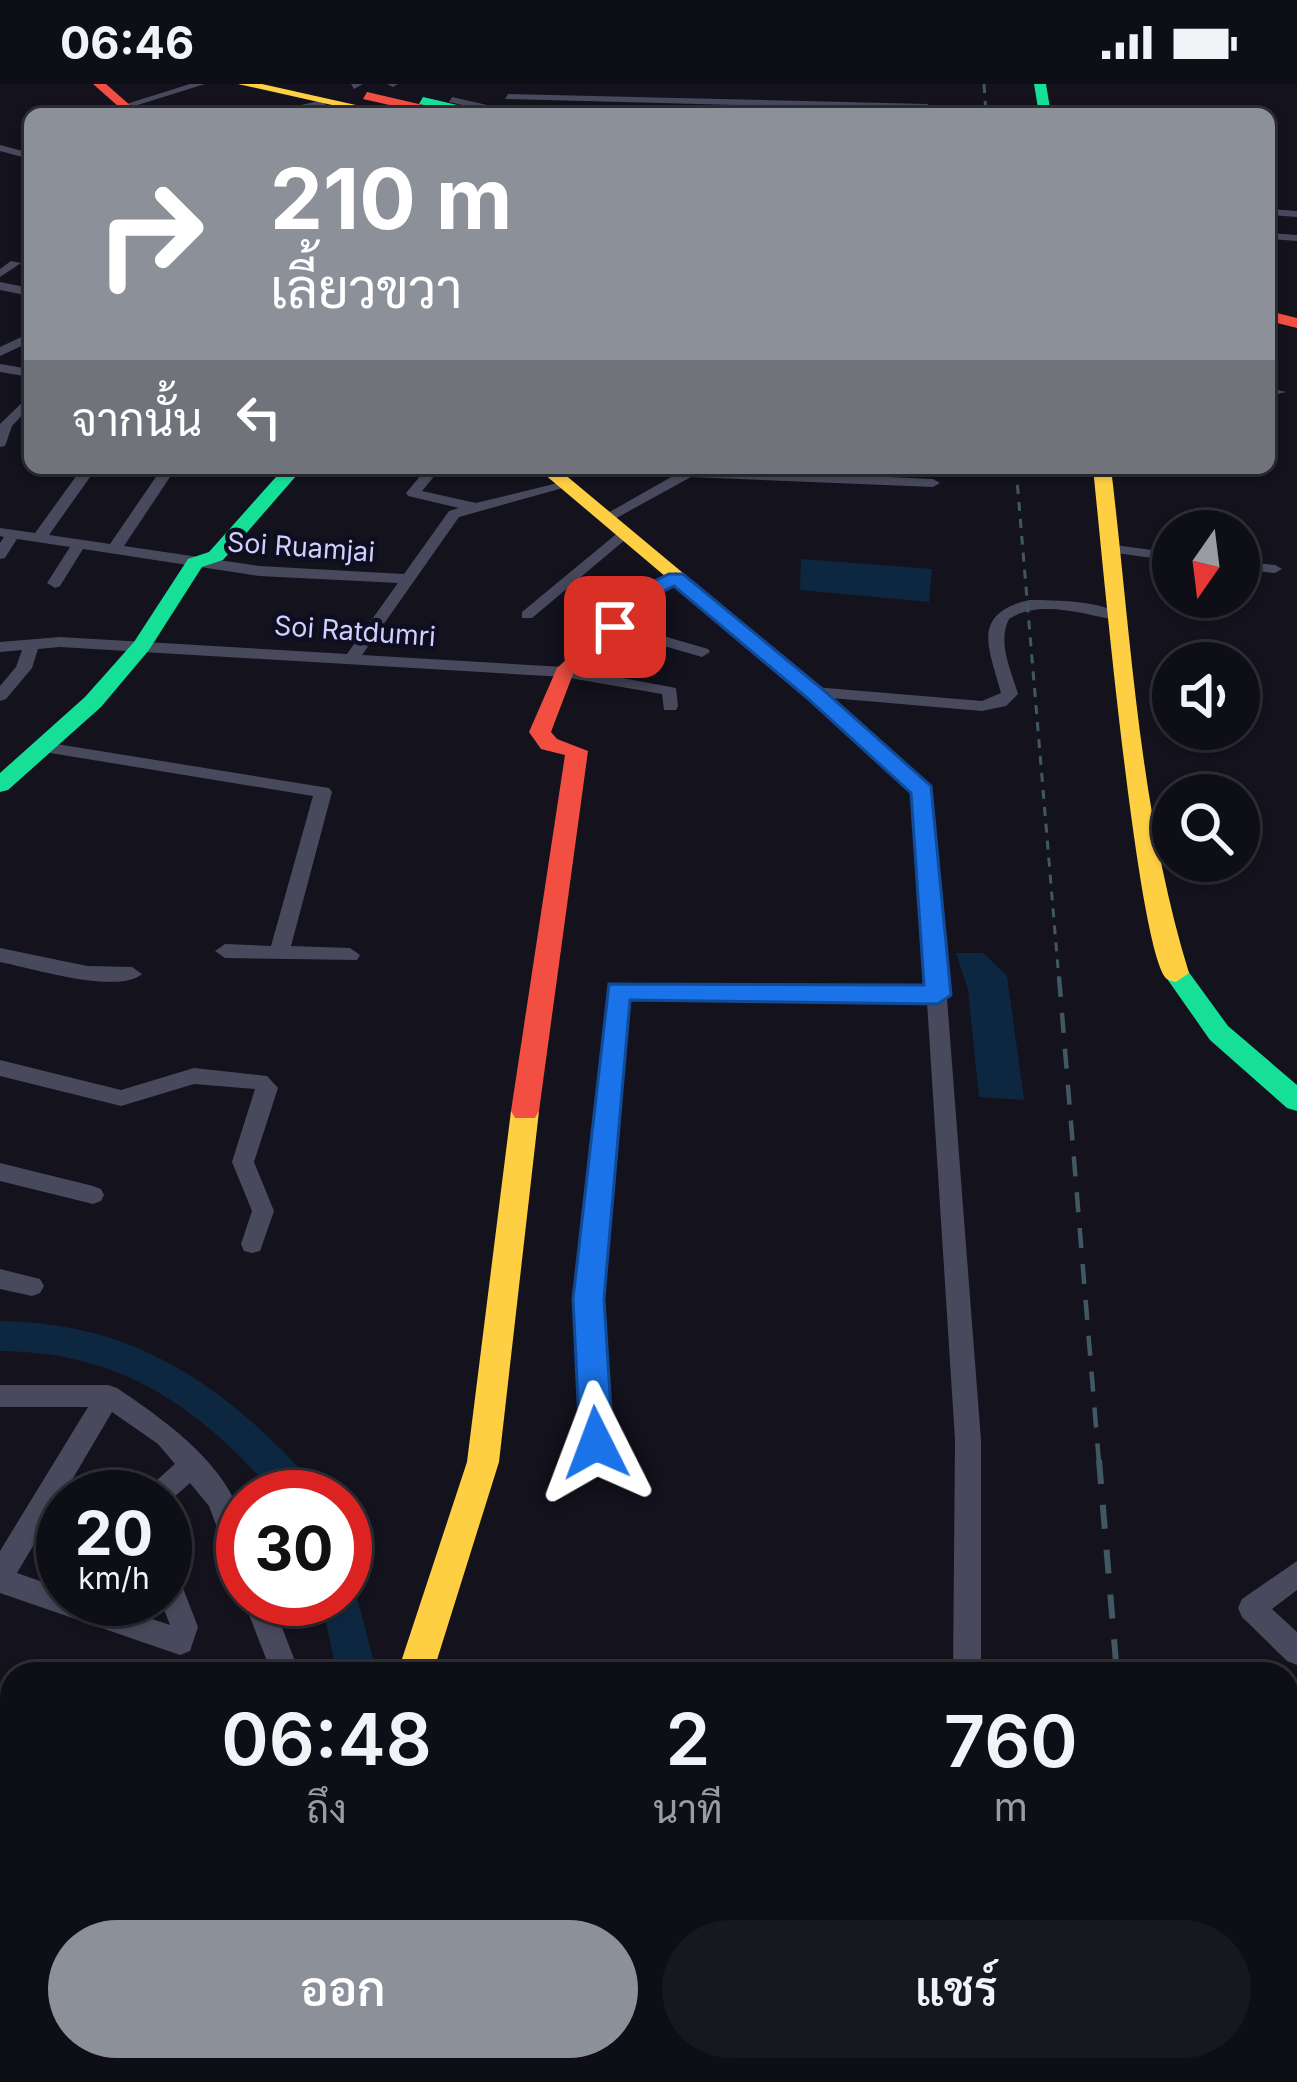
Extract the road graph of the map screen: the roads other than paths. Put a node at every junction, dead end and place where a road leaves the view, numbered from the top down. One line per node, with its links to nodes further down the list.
1 (99, 84): 8 (main road)
2 (200, 84): 9 (street)
3 (244, 84): 6 (main road)
4 (273, 84): 11 (main road)
5 (464, 84): 13 (street)
6 (344, 97): 10 (street); 12 (main road); 13 (main road); 13 (main road)
7 (927, 107): 14 (street)
8 (127, 108)
9 (134, 108)
10 (294, 108)
11 (370, 108)
12 (376, 108)
13 (446, 108)
14 (501, 108)
15 (16, 263): 16 (street)
16 (0, 274)
17 (24, 406): 18 (street)
18 (6, 425): 19 (street); 20 (street)
19 (24, 425)
20 (0, 443)
21 (85, 474): 33 (street)
22 (165, 474): 35 (street)
23 (290, 474): 39 (main road)
24 (429, 474): 30 (street)
25 (690, 474): 31 (street)
26 (740, 474): 29 (street)
27 (1102, 474): 36 (main road)
28 (556, 475): 30 (street); 31 (main road)
29 (933, 483)
30 (477, 508): 43 (street)
31 (615, 526): 42 (main road); 45 (street)
32 (6, 533): 33 (street, Soi Ruamjai); 38 (street)
33 (39, 538): 34 (street, Soi Ruamjai)
34 (80, 544): 35 (street, Soi Ruamjai); 44 (street)
35 (115, 548): 39 (street, Soi Ruamjai)
36 (1108, 548): 37 (street); 46 (main road)
37 (1152, 554)
38 (0, 555)
39 (195, 563): 43 (street, Soi Ruamjai); 49 (main road)
40 (1260, 567): 41 (street)
41 (1275, 569)
42 (676, 578): 47 (main road); 54 (main road)
43 (404, 579): 52 (street)
44 (55, 583)
45 (527, 615)
46 (1116, 615): 54 (street); 66 (main road)
47 (615, 627): 51 (street); 53 (main road)
48 (32, 642): 49 (street, Soi Ratdumri); 50 (street, Soi Ratdumri); 55 (street)
49 (142, 646): 52 (street, Soi Ratdumri); 57 (main road)
50 (0, 647)
51 (702, 652)
52 (352, 657): 53 (street, Soi Ratdumri)
53 (564, 672): 56 (street, Soi Ratdumri); 86 (main road)
54 (814, 692): 64 (street)
55 (1, 693)
56 (670, 706)
57 (44, 747): 58 (main road); 59 (street)
58 (0, 785)
59 (280, 950): 60 (street); 61 (street)
60 (225, 951)
61 (350, 955)
62 (0, 956): 63 (street)
63 (132, 974)
64 (938, 995): 74 (street); 87 (street)
65 (0, 1068): 69 (street)
66 (1297, 1101)
67 (0, 1172): 68 (street)
68 (93, 1195)
69 (252, 1244)
70 (0, 1279): 71 (street)
71 (32, 1286)
72 (0, 1396): 73 (street)
73 (108, 1396): 75 (street); 79 (street)
74 (596, 1443)
75 (191, 1466): 76 (street); 77 (street)
76 (187, 1470)
77 (216, 1494)
78 (1297, 1574): 84 (street)
79 (0, 1578): 80 (street)
80 (36, 1591)
81 (135, 1626): 82 (street)
82 (184, 1626)
83 (267, 1626): 85 (street)
84 (1297, 1652)
85 (281, 1662)
86 (419, 1662)
87 (967, 1662)

